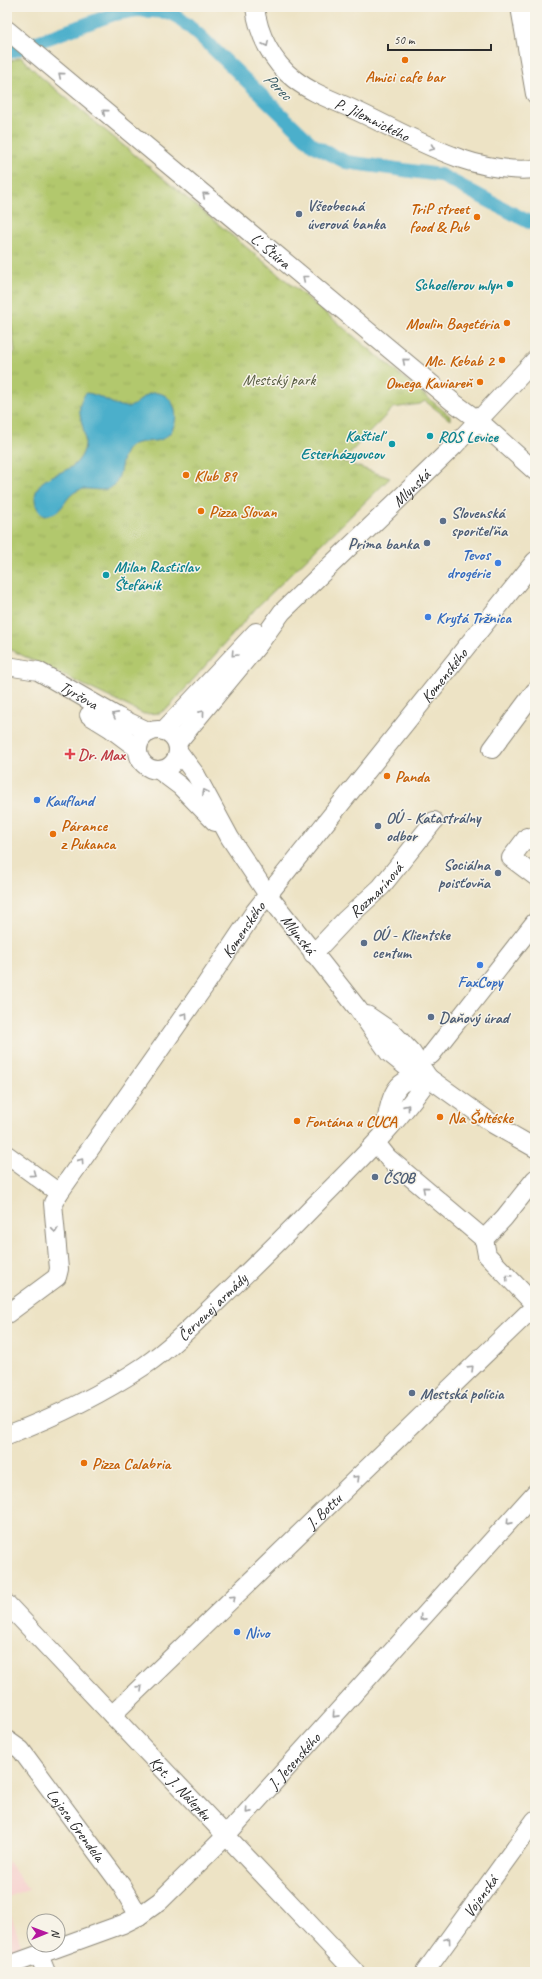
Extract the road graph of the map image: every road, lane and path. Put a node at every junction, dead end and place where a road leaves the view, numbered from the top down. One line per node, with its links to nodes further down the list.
1 (255, 7): 5 (street, P. Jilemnického, one-way to 5)
2 (520, 7): 4 (street)
3 (7, 30): 7 (street, Ľ. Štúra, one-way to 3)
4 (535, 94)
5 (535, 169)
6 (535, 360): 7 (street, Mlynská)
7 (479, 421): 8 (street, Ľ. Štúra); 10 (street, Mlynská)
8 (535, 471)
9 (535, 561): 22 (street, Komenského)
10 (282, 612): 13 (street, Mlynská, one-way to 13); 14 (street, Mlynská, one-way to 10)
11 (7, 666): 13 (street, Tyršova, one-way to 11); 15 (street, Tyršova)
12 (535, 691): 16 (street)
13 (156, 731): 14 (street); 15 (street)
14 (178, 747): 17 (street); 19 (street, Mlynská, one-way to 14)
15 (138, 749): 17 (street)
16 (492, 749)
17 (160, 770): 19 (street, Mlynská)
18 (434, 821): 24 (street, Rozmarínová)
19 (230, 838): 22 (street, Mlynská)
20 (535, 842): 21 (street)
21 (535, 876)
22 (268, 895): 24 (street, Mlynská); 34 (street, Komenského, one-way to 22)
23 (535, 922): 27 (street)
24 (313, 954): 25 (street, Mlynská)
25 (358, 1009): 26 (street, Mlynská); 28 (street, Mlynská)
26 (389, 1053): 28 (street, Mlynská); 29 (street, Mlynská)
27 (431, 1055)
28 (429, 1078): 29 (street); 30 (street, Červenej armády, one-way to 28); 31 (street)
29 (394, 1090): 30 (street)
30 (380, 1139): 35 (street, one-way to 30); 38 (street, Červenej armády)
31 (535, 1148)
32 (7, 1155): 34 (street, one-way to 34)
33 (535, 1179): 35 (street)
34 (59, 1193): 37 (street, Komenského, one-way to 37)
35 (484, 1239): 36 (street, one-way to 35)
36 (535, 1306): 41 (street, J. Bottu, one-way to 36)
37 (7, 1314)
38 (7, 1435)
39 (535, 1492): 44 (street, J. Jesenského, one-way to 44)
40 (7, 1604): 41 (street, Kpt. J. Nálepku)
41 (112, 1715): 44 (street, Kpt. J. Nálepku)
42 (7, 1740): 45 (street, Lajosa Grendela)
43 (535, 1820): 50 (street, Vojenská, one-way to 43)
44 (226, 1835): 45 (street, J. Jesenského); 49 (street, Kpt. J. Nálepku)
45 (139, 1916): 46 (street, J. Jesenského)
46 (39, 1955): 47 (street, J. Jesenského); 48 (street)
47 (7, 1966)
48 (46, 1972)
49 (355, 1972)
50 (425, 1972)

